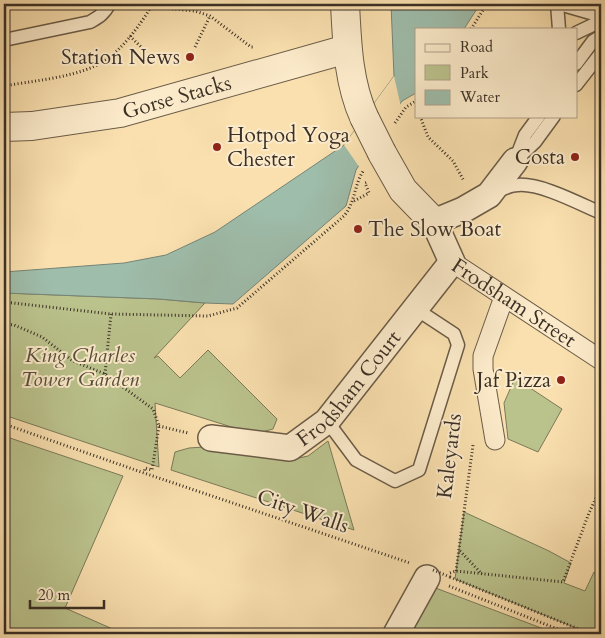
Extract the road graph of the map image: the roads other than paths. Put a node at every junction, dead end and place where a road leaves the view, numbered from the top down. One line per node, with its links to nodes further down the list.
1 (109, 4): 9 (lane)
2 (345, 4): 10 (street, Frodsham Street)
3 (558, 4): 4 (lane); 6 (lane)
4 (601, 16)
5 (601, 21): 7 (lane)
6 (559, 28)
7 (578, 32)
8 (601, 36): 12 (lane)
9 (4, 40)
10 (347, 49): 16 (street, Gorse Stacks); 20 (street, Frodsham Street, bridge)
11 (601, 54): 13 (lane)
12 (578, 61)
13 (578, 82)
14 (538, 118): 17 (lane)
15 (552, 118): 17 (lane)
16 (4, 127)
17 (515, 161): 18 (street)
18 (482, 199): 19 (lane); 20 (street)
19 (601, 213)
20 (434, 222): 21 (street, Frodsham Street)
21 (452, 262): 22 (street, Frodsham Street); 23 (street, Frodsham Court)
22 (504, 297): 24 (street, Frodsham Street); 27 (street, Kaleyards)
23 (416, 309): 25 (street, Frodsham Court); 25 (lane)
24 (601, 360)
25 (327, 421): 26 (street, Frodsham Court)
26 (211, 438)
27 (495, 440)
28 (430, 571): 29 (street)
29 (396, 634)

